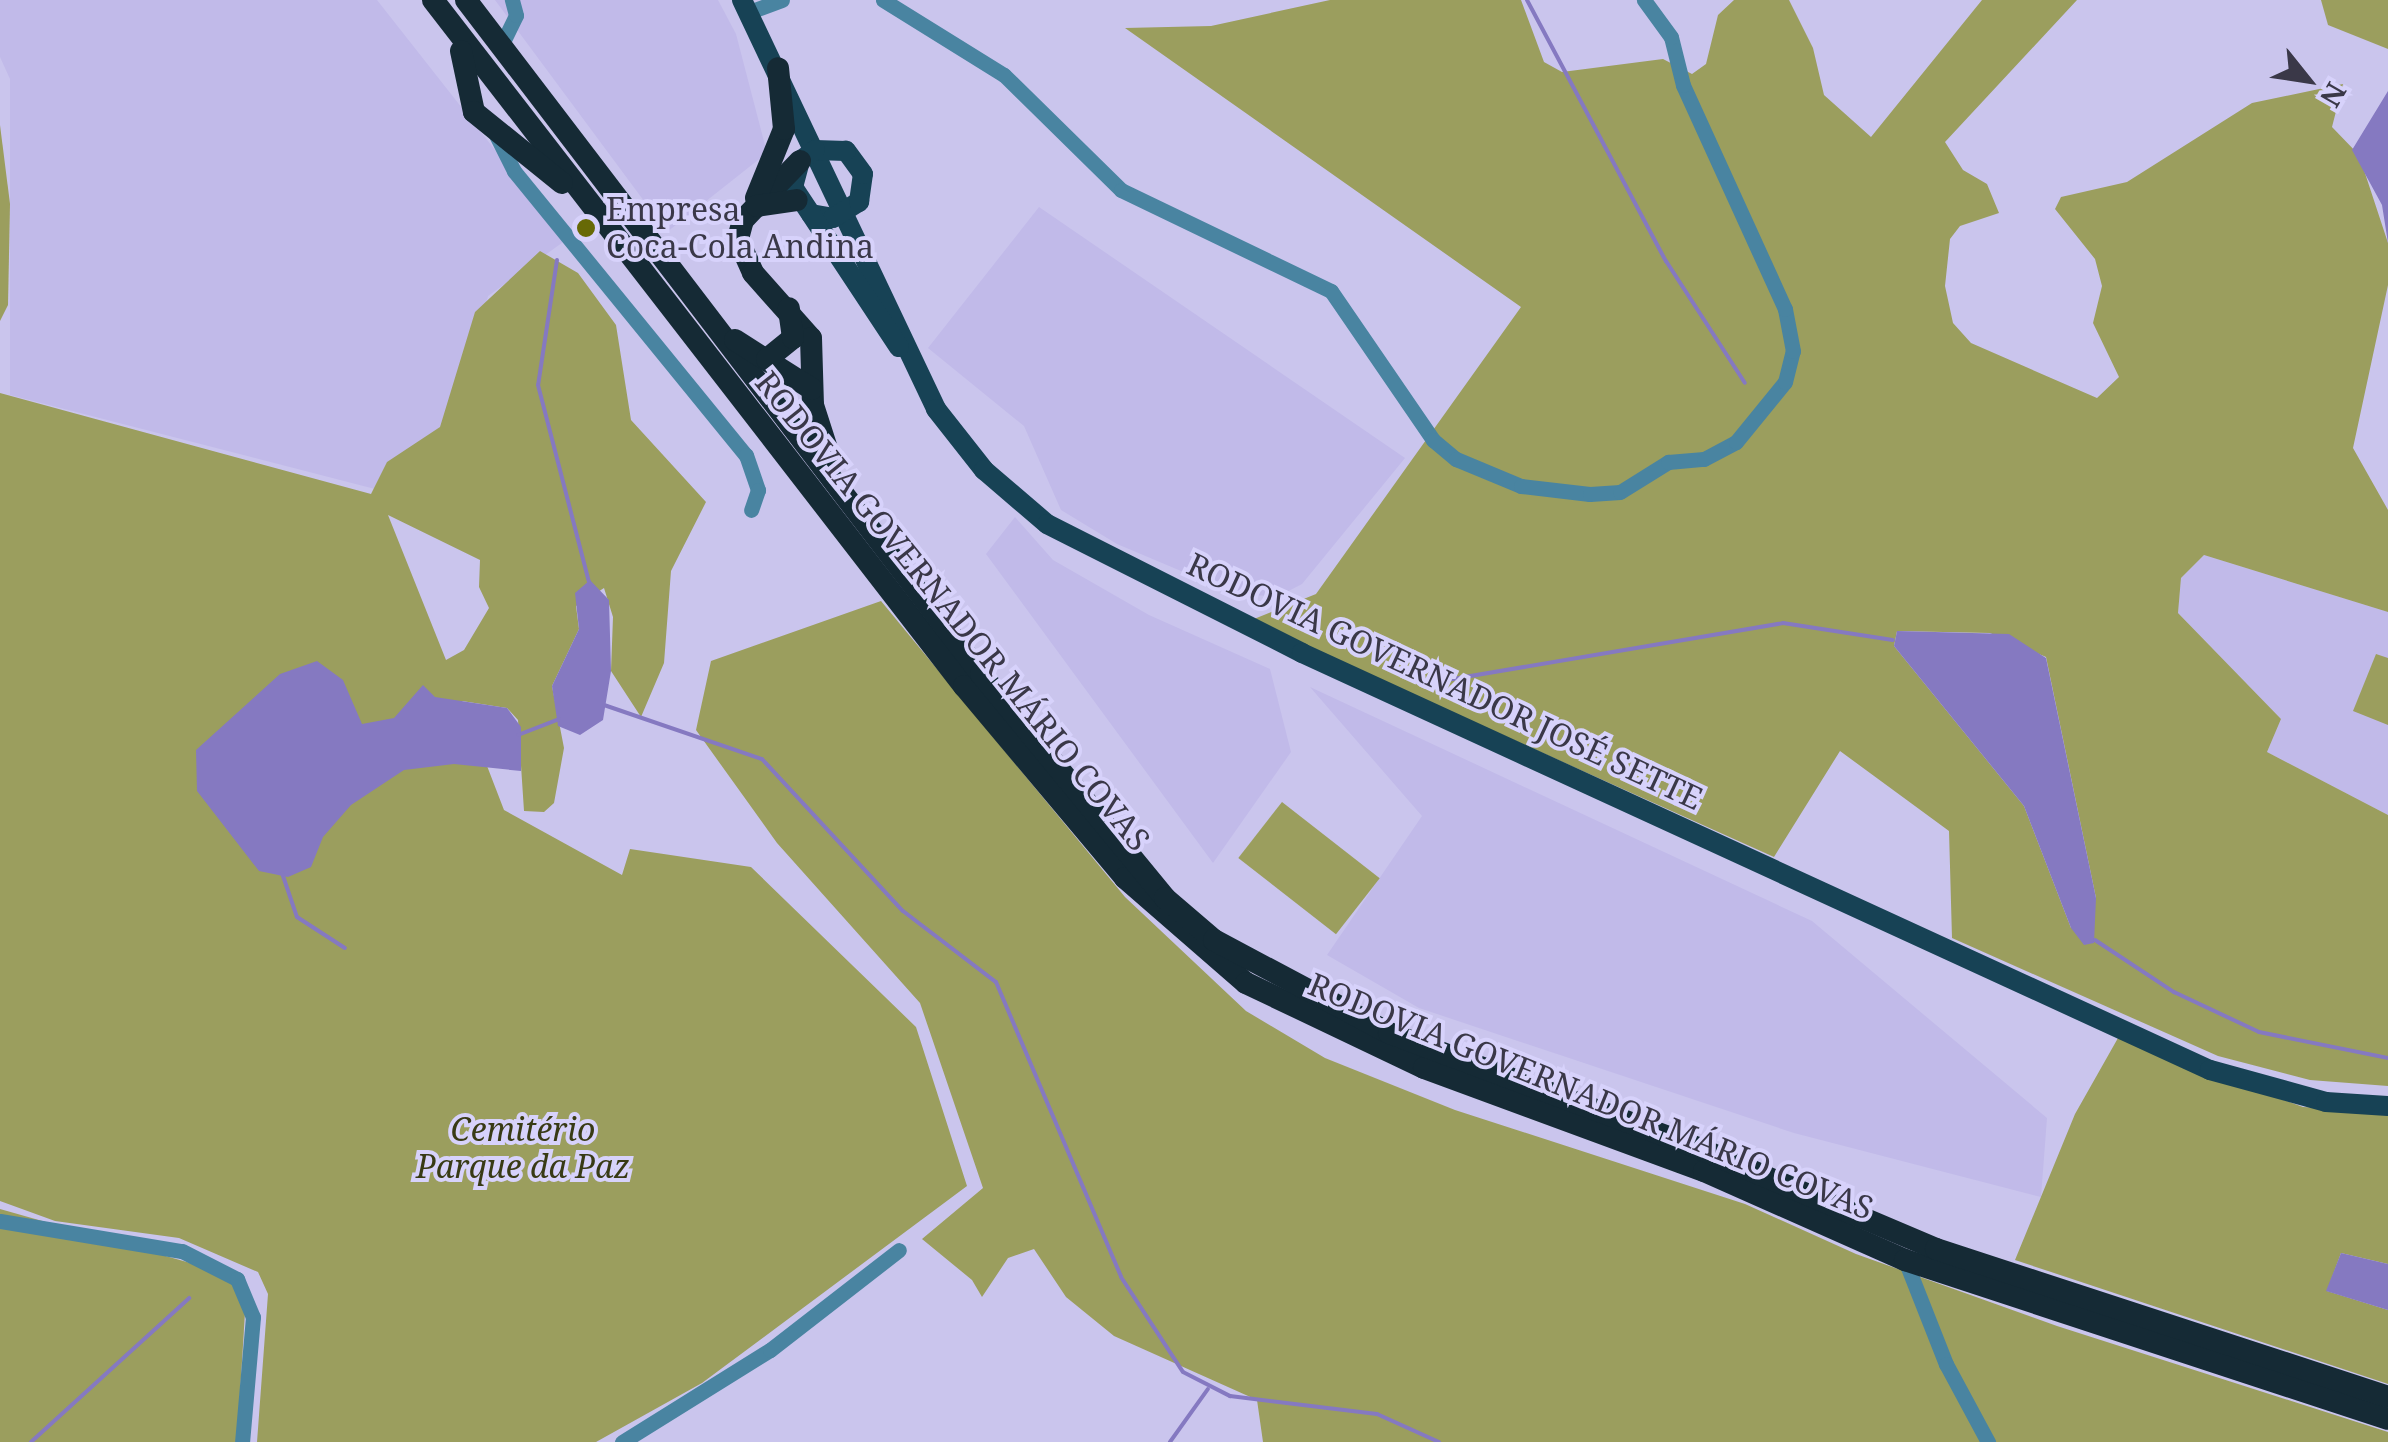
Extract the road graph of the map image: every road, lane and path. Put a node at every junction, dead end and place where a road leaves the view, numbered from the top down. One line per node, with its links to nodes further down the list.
1 (433, 0): 10 (highway, RODOVIA GOVERNADOR MÁRIO COVAS); 12 (highway)
2 (466, 0): 8 (highway, RODOVIA GOVERNADOR MÁRIO COVAS)
3 (512, 0): 8 (street)
4 (782, 0): 7 (street)
5 (883, 0): 6 (street)
6 (1644, 0)
7 (746, 6): 9 (main road)
8 (501, 46): 11 (highway, RODOVIA GOVERNADOR MÁRIO COVAS)
9 (778, 68): 13 (main road); 17 (highway)
10 (494, 80): 11 (highway); 12 (highway); 18 (highway, RODOVIA GOVERNADOR MÁRIO COVAS)
11 (536, 92): 21 (highway, RODOVIA GOVERNADOR MÁRIO COVAS)
12 (472, 94): 14 (highway)
13 (815, 152): 15 (main road); 16 (main road); 16 (main road); 17 (highway)
14 (520, 162): 18 (highway); 27 (street)
15 (804, 207): 16 (main road); 17 (highway); 23 (main road)
16 (851, 208): 23 (main road, RODOVIA GOVERNADOR JOSÉ SETTE)
17 (752, 210): 20 (highway)
18 (602, 219): 19 (highway, RODOVIA GOVERNADOR MÁRIO COVAS)
19 (668, 304): 25 (highway); 31 (highway, RODOVIA GOVERNADOR MÁRIO COVAS)
20 (788, 304): 22 (highway); 24 (highway)
21 (722, 332): 22 (highway); 25 (highway, RODOVIA GOVERNADOR MÁRIO COVAS)
22 (767, 359): 24 (highway)
23 (912, 360): 28 (main road, RODOVIA GOVERNADOR JOSÉ SETTE)
24 (813, 397): 25 (highway); 26 (highway)
25 (796, 428): 26 (highway, RODOVIA GOVERNADOR MÁRIO COVAS)
26 (845, 494): 32 (highway, RODOVIA GOVERNADOR MÁRIO COVAS)
27 (751, 510)
28 (2388, 1106)
29 (0, 1221): 34 (street)
30 (899, 1250): 35 (street)
31 (1905, 1260): 33 (highway, RODOVIA GOVERNADOR MÁRIO COVAS); 36 (street)
32 (2388, 1398)
33 (2388, 1420)
34 (242, 1442)
35 (622, 1442)
36 (1988, 1442)

